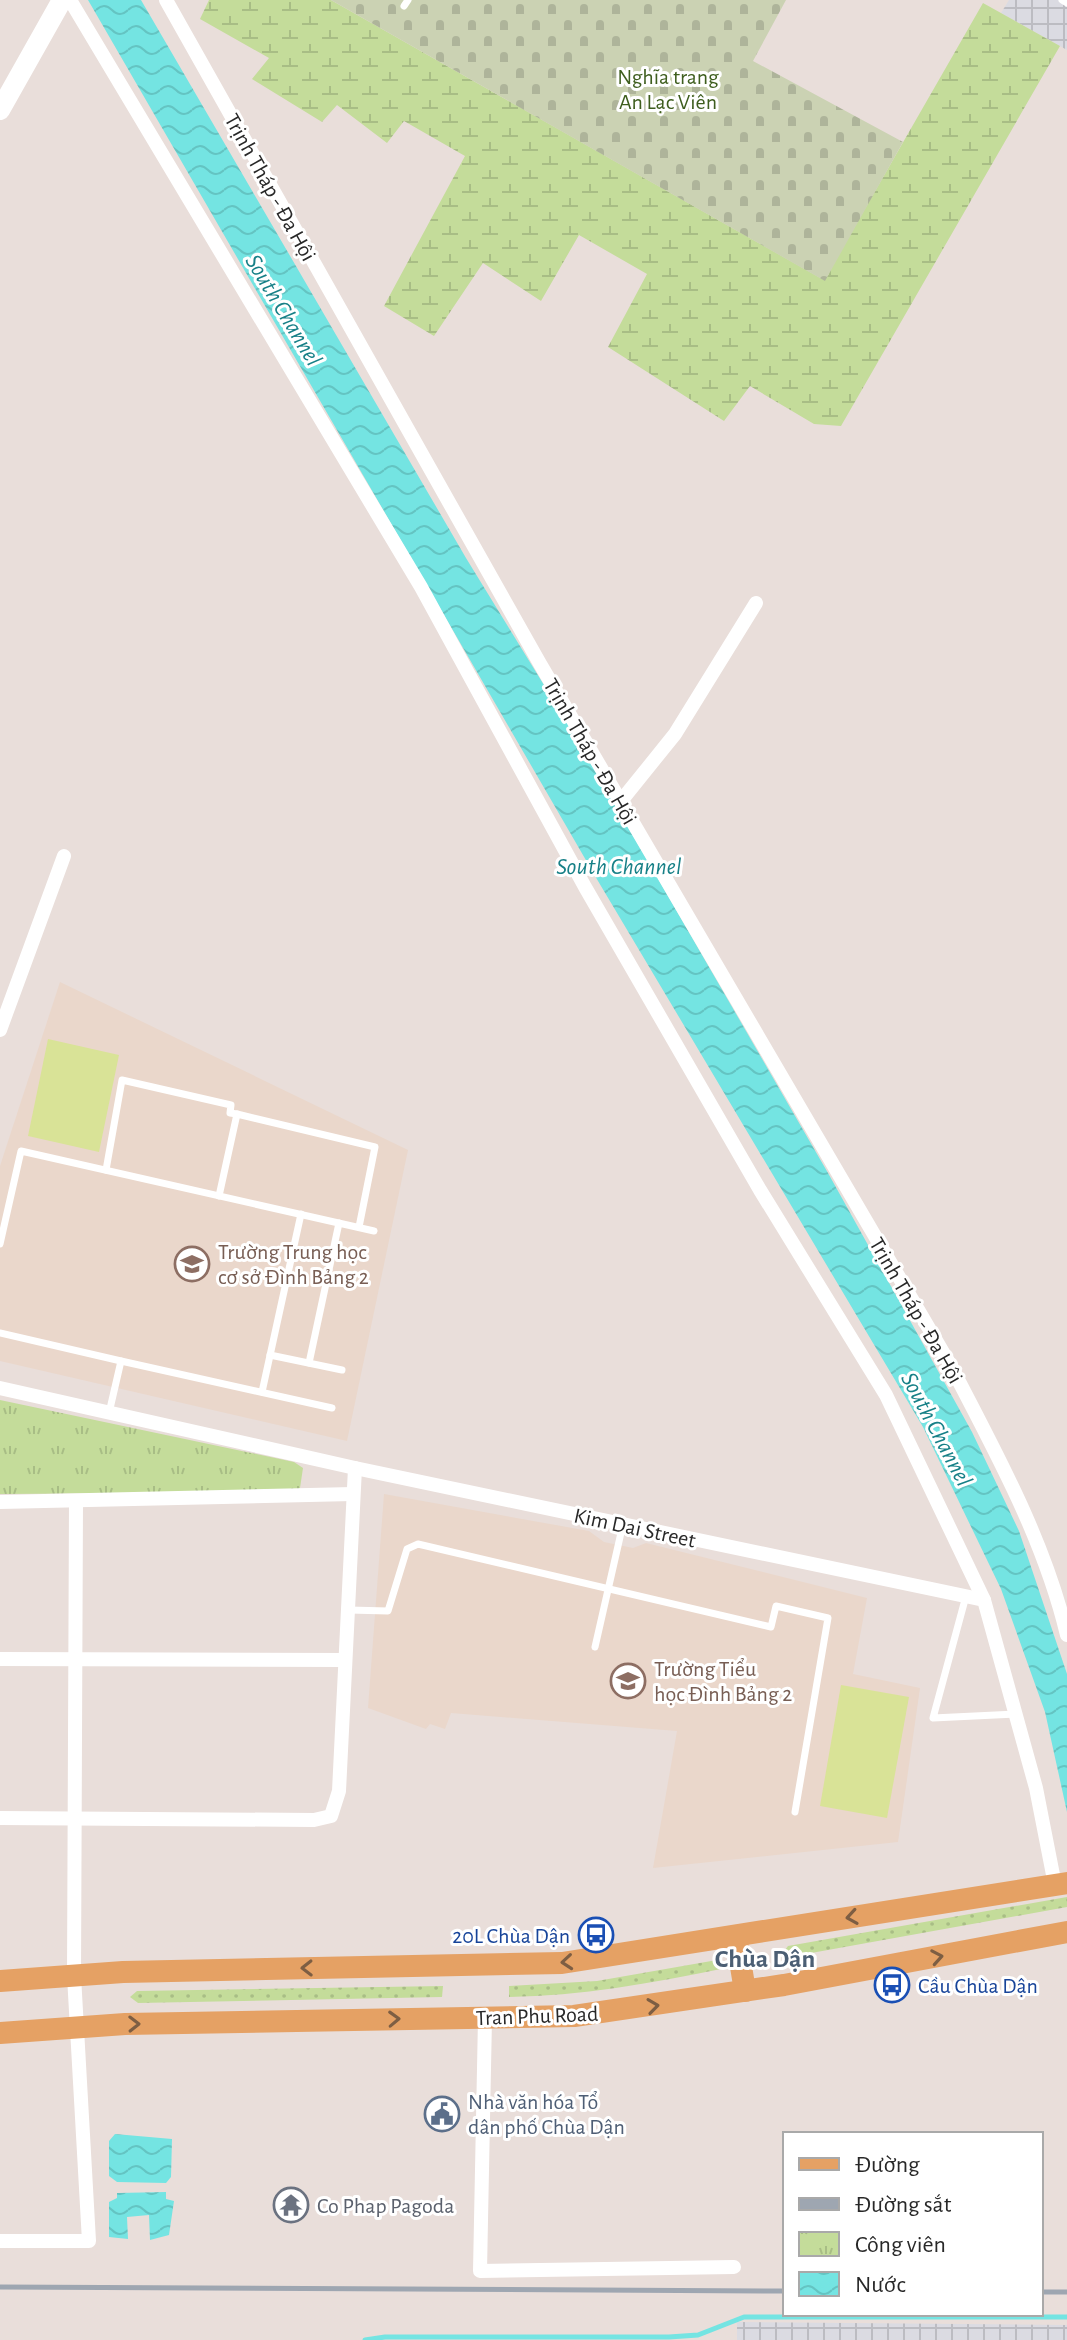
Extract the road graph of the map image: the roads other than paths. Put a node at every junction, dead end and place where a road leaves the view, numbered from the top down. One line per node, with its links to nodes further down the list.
1 (62, 0): 6 (street)
2 (70, 0): 35 (street)
3 (166, 0): 8 (street, Trịnh Tháp - Đa Hội)
4 (1062, 0): 5 (lane)
5 (1067, 3)
6 (0, 110)
7 (756, 603): 8 (street)
8 (621, 801): 37 (street, Trịnh Tháp - Đa Hội)
9 (64, 856): 10 (street)
10 (0, 1030)
11 (237, 1114): 12 (lane); 13 (lane); 16 (lane)
12 (106, 1170): 13 (lane); 18 (lane)
13 (219, 1196): 14 (lane)
14 (301, 1214): 15 (lane); 20 (lane)
15 (339, 1223): 16 (lane); 22 (lane)
16 (359, 1227): 17 (lane)
17 (374, 1231)
18 (0, 1244)
19 (0, 1333): 21 (lane)
20 (270, 1355): 22 (lane); 25 (lane)
21 (121, 1361): 25 (lane); 27 (lane)
22 (309, 1363): 23 (lane)
23 (342, 1370)
24 (0, 1388): 27 (street, Kim Dai Street)
25 (262, 1392): 26 (lane)
26 (332, 1408)
27 (109, 1413): 28 (street, Kim Dai Street)
28 (355, 1468): 29 (street); 32 (street, Kim Dai Street)
29 (353, 1494): 31 (street); 36 (street)
30 (0, 1502): 31 (street)
31 (76, 1502): 40 (street)
32 (623, 1524): 33 (lane); 34 (street, Kim Dai Street)
33 (608, 1588): 36 (lane); 38 (lane); 43 (lane)
34 (966, 1596): 35 (street, Kim Dai Street); 42 (lane)
35 (984, 1600): 42 (street)
36 (349, 1610): 41 (street)
37 (1067, 1635)
38 (595, 1647)
39 (0, 1659): 40 (street)
40 (77, 1659): 41 (street); 44 (street)
41 (345, 1660): 44 (street)
42 (1016, 1714): 46 (street)
43 (795, 1812)
44 (77, 1816): 45 (street); 49 (street)
45 (0, 1818)
46 (1061, 1884): 48 (main road, one-way to 48)
47 (1067, 1932): 51 (main road, Tran Phu Road, one-way to 47)
48 (736, 1936): 49 (main road, one-way to 49); 51 (main road)
49 (74, 1976): 50 (main road); 53 (street)
50 (0, 1981)
51 (745, 1991): 52 (main road, Tran Phu Road, one-way to 51)
52 (485, 2018): 53 (main road, Tran Phu Road, one-way to 52); 56 (street)
53 (79, 2027): 54 (main road, Tran Phu Road); 55 (street)
54 (0, 2033)
55 (0, 2241)
56 (734, 2267)

